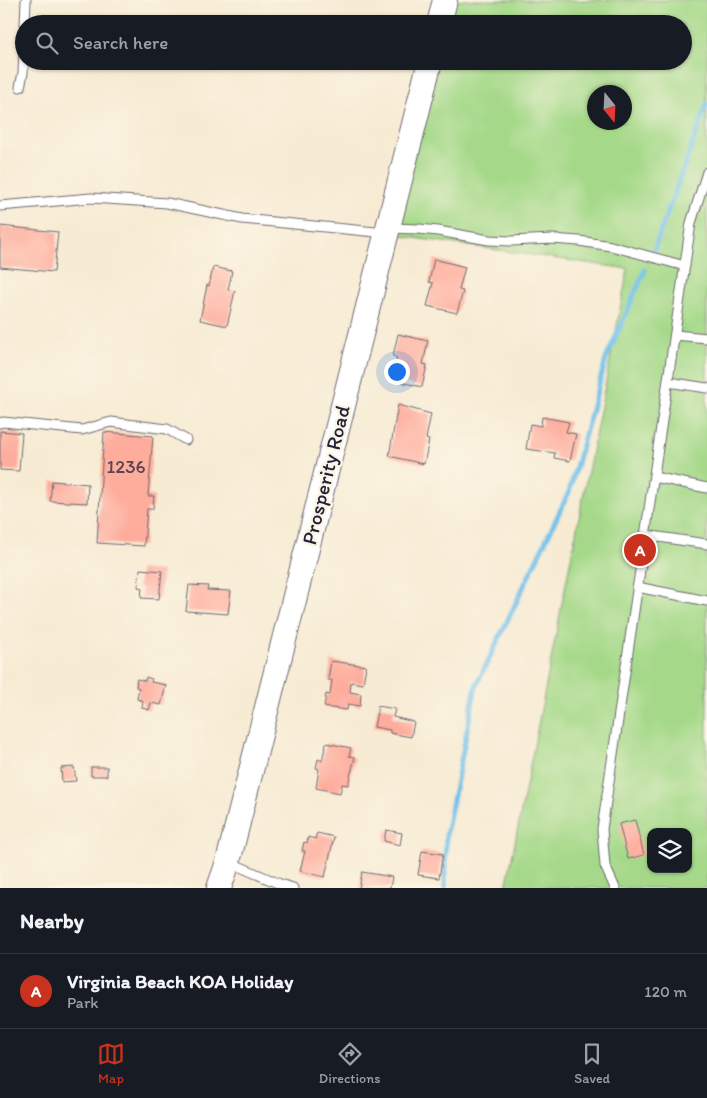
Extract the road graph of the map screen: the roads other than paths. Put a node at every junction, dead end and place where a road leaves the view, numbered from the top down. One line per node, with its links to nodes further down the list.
1 (26, 0): 3 (lane)
2 (445, 0): 4 (street)
3 (25, 15)
4 (441, 15)
5 (23, 70): 7 (lane)
6 (428, 70): 10 (street, Prosperity Road)
7 (20, 87)
8 (707, 172): 11 (lane)
9 (0, 206): 10 (lane)
10 (387, 231): 11 (lane); 24 (street, Prosperity Road)
11 (685, 266): 12 (lane)
12 (675, 336): 13 (lane); 14 (lane)
13 (707, 338)
14 (668, 382): 15 (lane); 18 (lane)
15 (707, 388)
16 (0, 423): 17 (lane)
17 (186, 440)
18 (654, 477): 19 (lane); 20 (lane)
19 (707, 488)
20 (645, 535): 21 (lane); 22 (lane)
21 (707, 544)
22 (637, 587): 23 (lane); 27 (lane)
23 (707, 601)
24 (228, 862): 25 (street, Prosperity Road); 26 (lane)
25 (219, 888)
26 (294, 888)
27 (615, 888)

